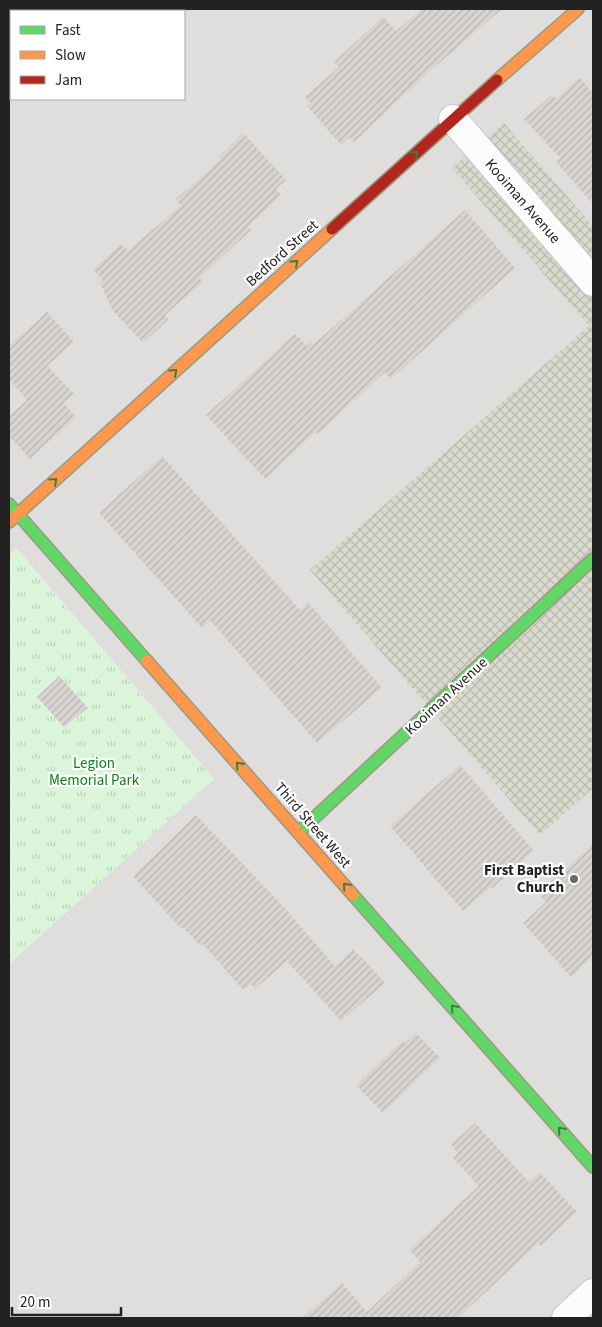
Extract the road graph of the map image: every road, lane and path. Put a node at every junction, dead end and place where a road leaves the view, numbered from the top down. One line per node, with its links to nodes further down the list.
1 (578, 9): 2 (street, Bedford Street)
2 (453, 119): 3 (street, Kooiman Avenue); 5 (street, Bedford Street, one-way to 2)
3 (593, 282)
4 (9, 504): 5 (street, Third Street West)
5 (18, 514): 6 (street, Bedford Street); 8 (street, Third Street West, one-way to 5)
6 (9, 522)
7 (593, 559): 8 (street, Kooiman Avenue)
8 (299, 832): 9 (street, Third Street West, one-way to 8)
9 (593, 1167)
10 (593, 1293): 11 (street)
11 (566, 1318)

